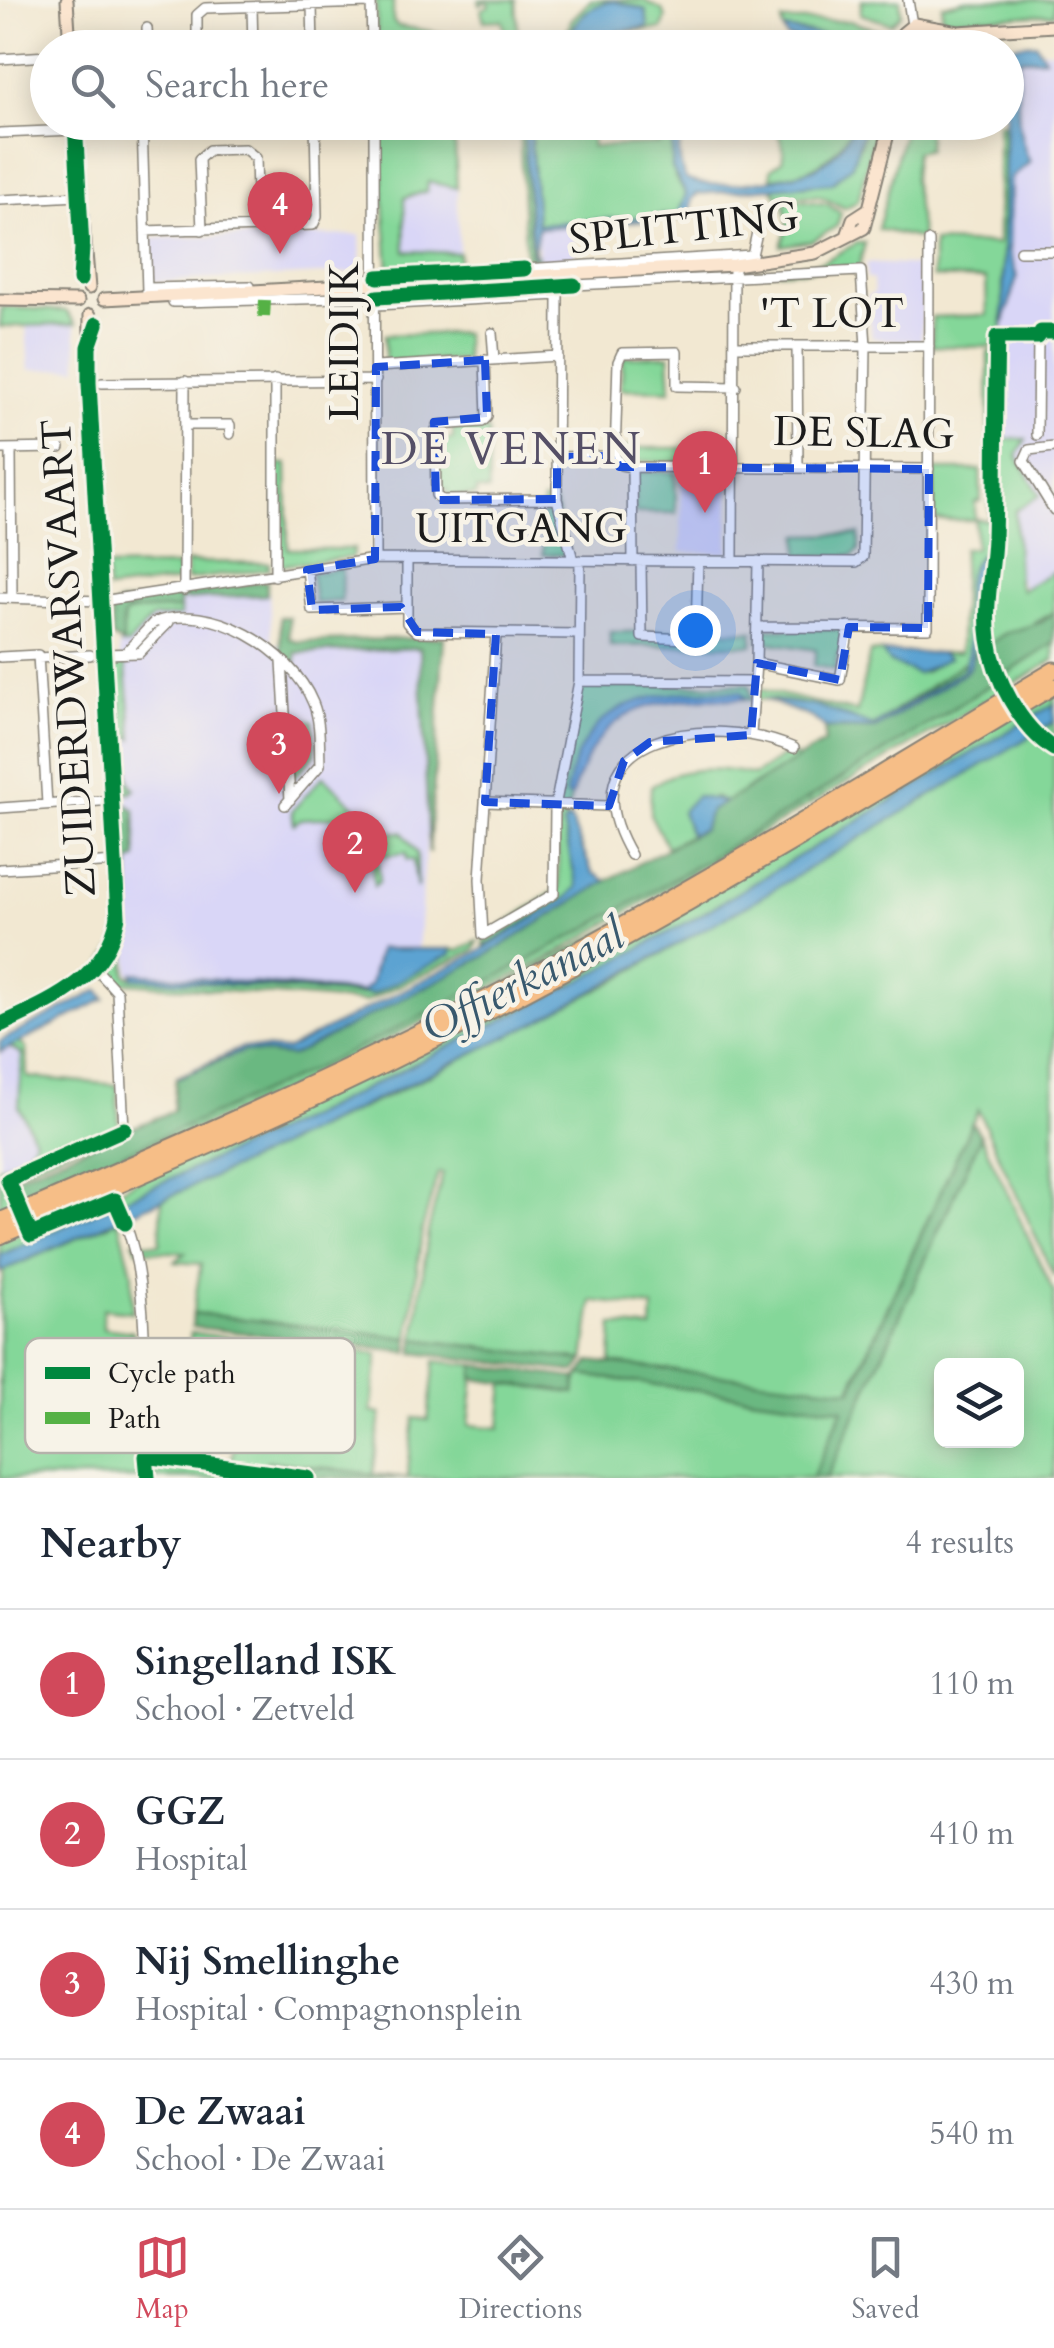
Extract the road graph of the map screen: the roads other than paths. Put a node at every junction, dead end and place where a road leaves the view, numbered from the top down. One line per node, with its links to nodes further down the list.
1 (68, 0): 8 (main road)
2 (908, 0): 6 (street)
3 (371, 2): 4 (street); 12 (street)
4 (312, 5): 5 (street); 11 (street)
5 (252, 7): 9 (street); 10 (street)
6 (912, 25): 13 (main road); 14 (main road)
7 (1054, 26): 15 (main road)
8 (69, 30)
9 (196, 30)
10 (253, 30)
11 (313, 30)
12 (372, 30)
13 (906, 30)
14 (917, 30)
15 (990, 30)
16 (30, 130): 17 (street)
17 (0, 133)
18 (76, 140): 23 (main road)
19 (142, 140): 28 (street)
20 (315, 140): 26 (street)
21 (374, 140): 36 (street, LEIDIJK)
22 (886, 140): 32 (main road, SPLITTING)
23 (79, 196): 24 (street); 34 (main road)
24 (0, 200)
25 (762, 214): 32 (street, SPLITTING)
26 (258, 228): 27 (street); 27 (street)
27 (202, 230): 28 (street)
28 (145, 231): 35 (street)
29 (930, 241): 46 (street)
30 (1020, 251): 31 (street)
31 (1054, 251)
32 (734, 266): 33 (main road, SPLITTING); 33 (street, SPLITTING); 43 (street); 45 (street, SPLITTING)
33 (523, 278): 36 (main road, SPLITTING)
34 (89, 288): 37 (main road); 39 (main road)
35 (147, 292): 36 (main road, SPLITTING); 36 (street, SPLITTING); 37 (main road, SPLITTING)
36 (377, 292): 47 (street); 49 (street, LEIDIJK)
37 (104, 299): 40 (main road)
38 (0, 300): 39 (main road)
39 (78, 301): 40 (main road)
40 (90, 315): 83 (main road, ZUIDERDWARSVAART)
41 (1054, 332): 57 (street)
42 (492, 333): 48 (street)
43 (736, 346): 44 (street, 'T LOT); 54 (street)
44 (797, 346): 45 (street, 'T LOT); 65 (street)
45 (866, 346): 46 (street, 'T LOT); 66 (street)
46 (929, 348): 67 (street)
47 (558, 356): 48 (street); 62 (street)
48 (490, 360): 49 (street); 68 (street)
49 (376, 367): 51 (street, LEIDIJK)
50 (275, 380): 51 (street); 52 (street); 79 (street)
51 (376, 380): 71 (street, LEIDIJK)
52 (185, 381): 53 (street); 55 (street)
53 (102, 383)
54 (736, 387): 61 (street); 63 (street)
55 (185, 424): 56 (street); 80 (street)
56 (230, 434)
57 (1037, 435)
58 (1054, 447): 69 (street)
59 (60, 448): 60 (street)
60 (6, 449): 70 (street)
61 (615, 456): 62 (street); 64 (street)
62 (556, 457): 68 (street)
63 (734, 466): 64 (street, DE SLAG); 65 (street, DE SLAG); 74 (street)
64 (632, 467): 75 (street)
65 (798, 467): 66 (street, DE SLAG)
66 (866, 468): 67 (street, DE SLAG); 77 (street, UITGANG)
67 (929, 469): 86 (street)
68 (557, 499): 73 (street)
69 (1054, 510)
70 (5, 520): 82 (street)
71 (375, 559): 72 (street, UITGANG); 78 (street, UITGANG)
72 (408, 560): 73 (street, UITGANG); 84 (street)
73 (576, 560): 75 (street, UITGANG); 88 (street)
74 (733, 560): 76 (street, UITGANG); 77 (street, UITGANG)
75 (637, 561): 76 (street, UITGANG); 76 (street)
76 (698, 561)
77 (758, 561): 85 (street)
78 (306, 570): 79 (street, UITGANG); 84 (street, UITGANG)
79 (274, 576): 80 (street, UITGANG)
80 (184, 590): 83 (street, UITGANG)
81 (0, 598): 82 (street, UITGANG)
82 (12, 598): 83 (street, UITGANG)
83 (102, 601): 89 (main road, ZUIDERDWARSVAART)
84 (407, 607): 87 (street)
85 (757, 627): 86 (street); 94 (street)
86 (848, 627): 94 (street)
87 (496, 634): 88 (street); 102 (street)
88 (579, 634): 96 (street)
89 (105, 654): 93 (street); 101 (main road, ZUIDERDWARSVAART)
90 (90, 655): 91 (street)
91 (38, 656): 92 (street); 103 (street)
92 (0, 657)
93 (282, 660): 93 (street)
94 (756, 663): 97 (street)
95 (1054, 670): 113 (highway)
96 (579, 682): 97 (street); 106 (street)
97 (756, 682): 99 (street)
98 (1054, 686): 115 (highway)
99 (751, 735): 100 (street); 104 (street)
100 (794, 748)
101 (114, 800): 103 (street); 108 (main road, ZUIDERDWARSVAART)
102 (485, 802): 106 (street); 106 (street)
103 (47, 804): 105 (street)
104 (609, 806): 106 (street); 107 (street)
105 (0, 808)
106 (555, 808)
107 (630, 855)
108 (117, 862): 109 (street); 110 (main road, ZUIDERDWARSVAART)
109 (0, 869)
110 (95, 968): 111 (main road, ZUIDERDWARSVAART); 112 (street)
111 (0, 1025)
112 (124, 1129)
113 (0, 1221)
114 (126, 1227): 116 (street)
115 (0, 1236)
116 (141, 1338)
117 (147, 1453): 118 (street)
118 (148, 1478)

